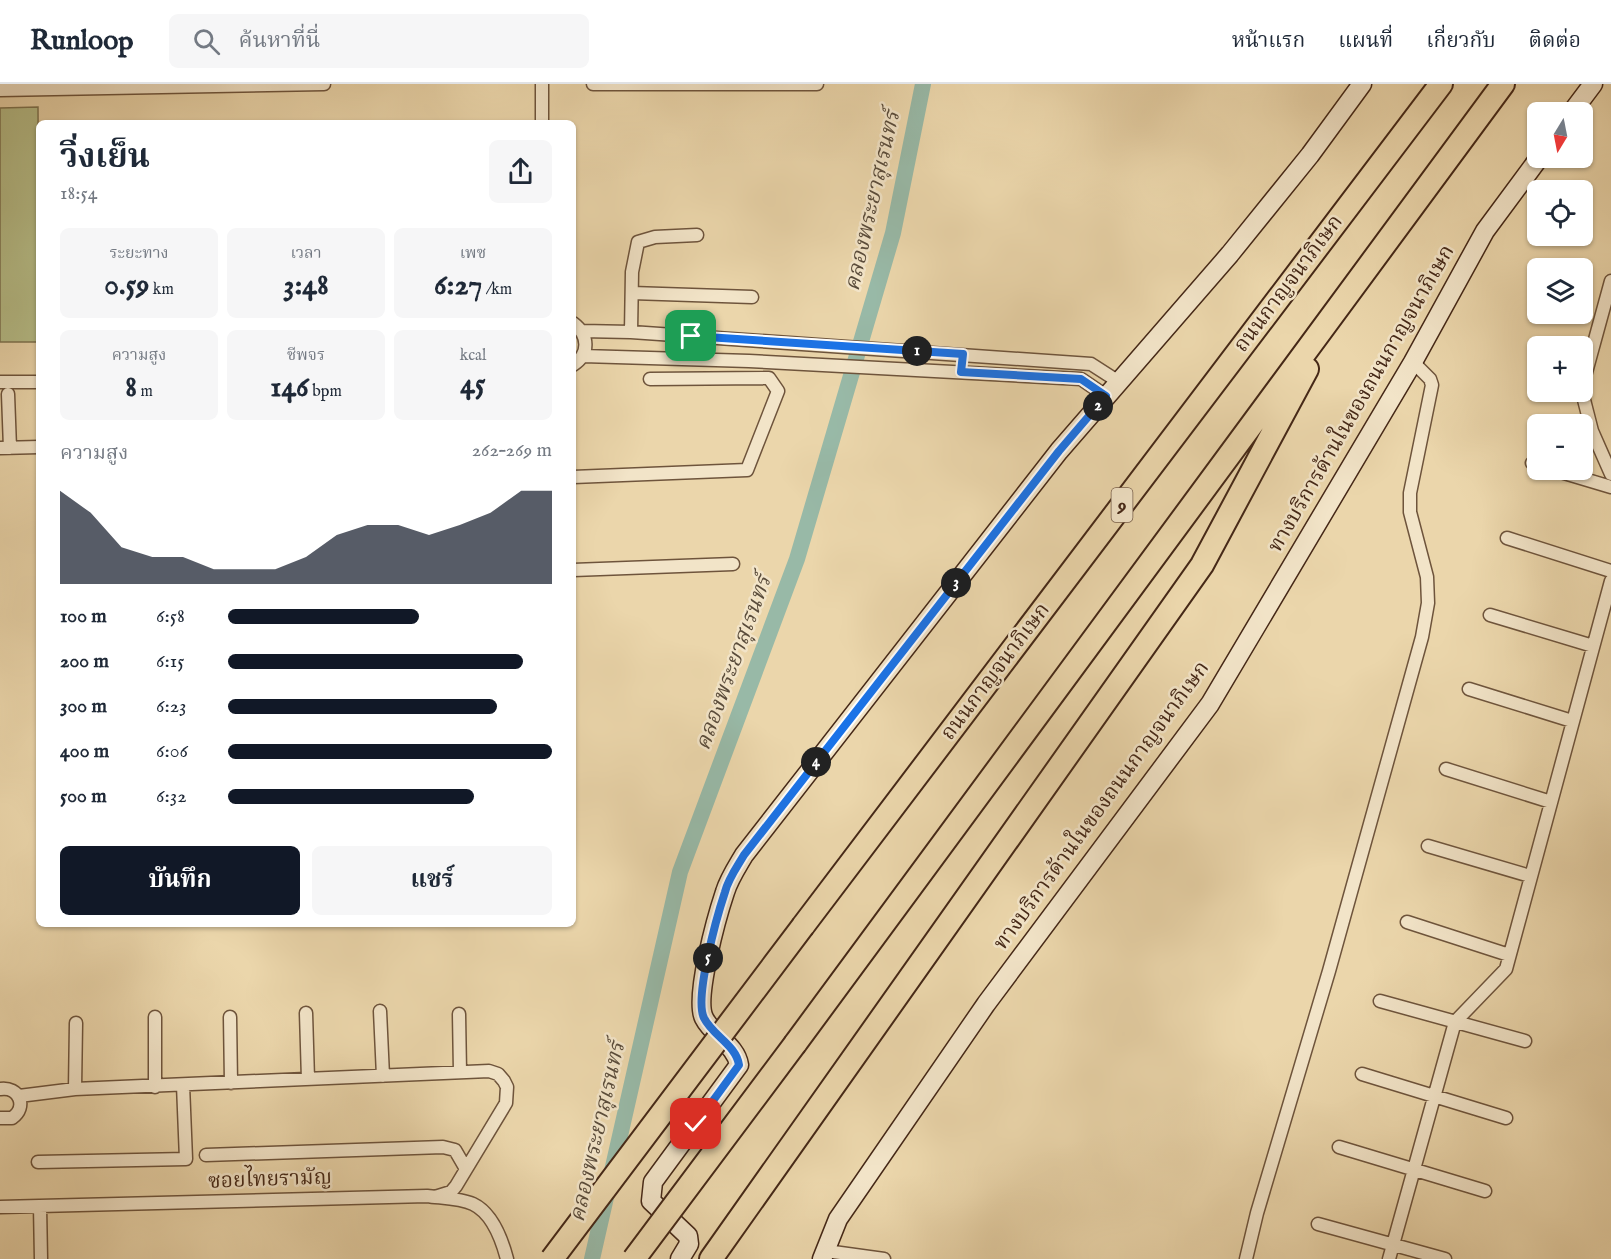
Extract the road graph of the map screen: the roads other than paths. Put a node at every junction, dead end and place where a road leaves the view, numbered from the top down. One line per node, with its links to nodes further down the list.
1 (324, 84): 9 (street)
2 (542, 84): 11 (street)
3 (593, 84): 4 (street)
4 (817, 84)
5 (1362, 84): 31 (main road)
6 (1441, 84): 92 (highway, ถนนกาญจนาภิเษก / 9, bridge)
7 (1503, 84): 17 (highway)
8 (1593, 84): 10 (main road)
9 (0, 90)
10 (1580, 102)
11 (542, 120)
12 (1532, 168): 26 (main road, ทางบริการด้านในของถนนกาญจนาภิเษก)
13 (698, 235): 15 (street)
14 (1611, 281): 21 (street)
15 (632, 293): 16 (street); 19 (street)
16 (752, 297)
17 (1344, 298): 93 (highway, bridge); 95 (highway)
18 (578, 327): 19 (street); 23 (street)
19 (631, 332): 20 (street)
20 (751, 340): 22 (street); 24 (street)
21 (1593, 347)
22 (963, 354): 27 (street); 31 (street)
23 (583, 356): 24 (street); 25 (street)
24 (749, 361): 27 (street)
25 (576, 362)
26 (1413, 362): 89 (main road, ทางบริการด้านในของถนนกาญจนาภิเษก); 97 (street)
27 (961, 372): 33 (street)
28 (650, 380): 38 (street)
29 (0, 382): 30 (street)
30 (36, 382)
31 (1119, 382): 33 (main road)
32 (8, 394): 36 (street)
33 (1106, 396): 94 (main road)
34 (1585, 402): 37 (street)
35 (36, 447): 36 (street)
36 (5, 448)
37 (1611, 474)
38 (576, 477)
39 (1588, 480): 40 (street)
40 (1611, 487)
41 (1507, 538): 44 (street)
42 (733, 564): 43 (street)
43 (576, 570)
44 (1611, 571)
45 (1611, 581): 47 (street)
46 (1490, 615): 47 (street)
47 (1593, 646): 49 (street)
48 (1469, 689): 49 (street)
49 (1572, 721): 51 (street)
50 (1446, 769): 51 (street)
51 (1551, 802): 53 (street)
52 (1428, 846): 53 (street)
53 (1530, 876): 55 (street)
54 (1407, 922): 55 (street)
55 (1509, 955): 62 (street)
56 (1380, 1001): 62 (street)
57 (380, 1011): 67 (street)
58 (306, 1013): 68 (street)
59 (459, 1014): 65 (street)
60 (154, 1017): 71 (street)
61 (230, 1017): 69 (street)
62 (1455, 1022): 64 (street); 74 (street)
63 (76, 1023): 73 (street)
64 (1525, 1041)
65 (460, 1072): 67 (street); 81 (street)
66 (1362, 1074): 74 (street)
67 (383, 1076): 68 (street)
68 (308, 1079): 69 (street)
69 (231, 1083): 70 (street)
70 (183, 1085): 71 (street); 80 (street)
71 (155, 1087): 73 (street)
72 (0, 1089): 75 (street)
73 (75, 1089): 75 (street)
74 (1433, 1095): 77 (street); 82 (street)
75 (19, 1096): 76 (street)
76 (0, 1118)
77 (1506, 1118)
78 (1339, 1147): 82 (street)
79 (206, 1155): 81 (street)
80 (38, 1162)
81 (466, 1168): 84 (street)
82 (1413, 1170): 83 (street); 88 (street)
83 (1485, 1191)
84 (435, 1197): 85 (street, ซอยไทยรามัญ); 91 (street, ซอยไทยรามัญ)
85 (40, 1206): 86 (street, ซอยไทยรามัญ); 90 (street)
86 (0, 1207)
87 (1318, 1224): 88 (street)
88 (1393, 1244): 98 (street); 99 (street)
89 (824, 1255): 96 (street)
90 (41, 1259)
91 (507, 1259)
92 (552, 1259)
93 (634, 1259)
94 (680, 1259)
95 (711, 1259)
96 (884, 1259)
97 (1246, 1259)
98 (1389, 1259)
99 (1445, 1259)

